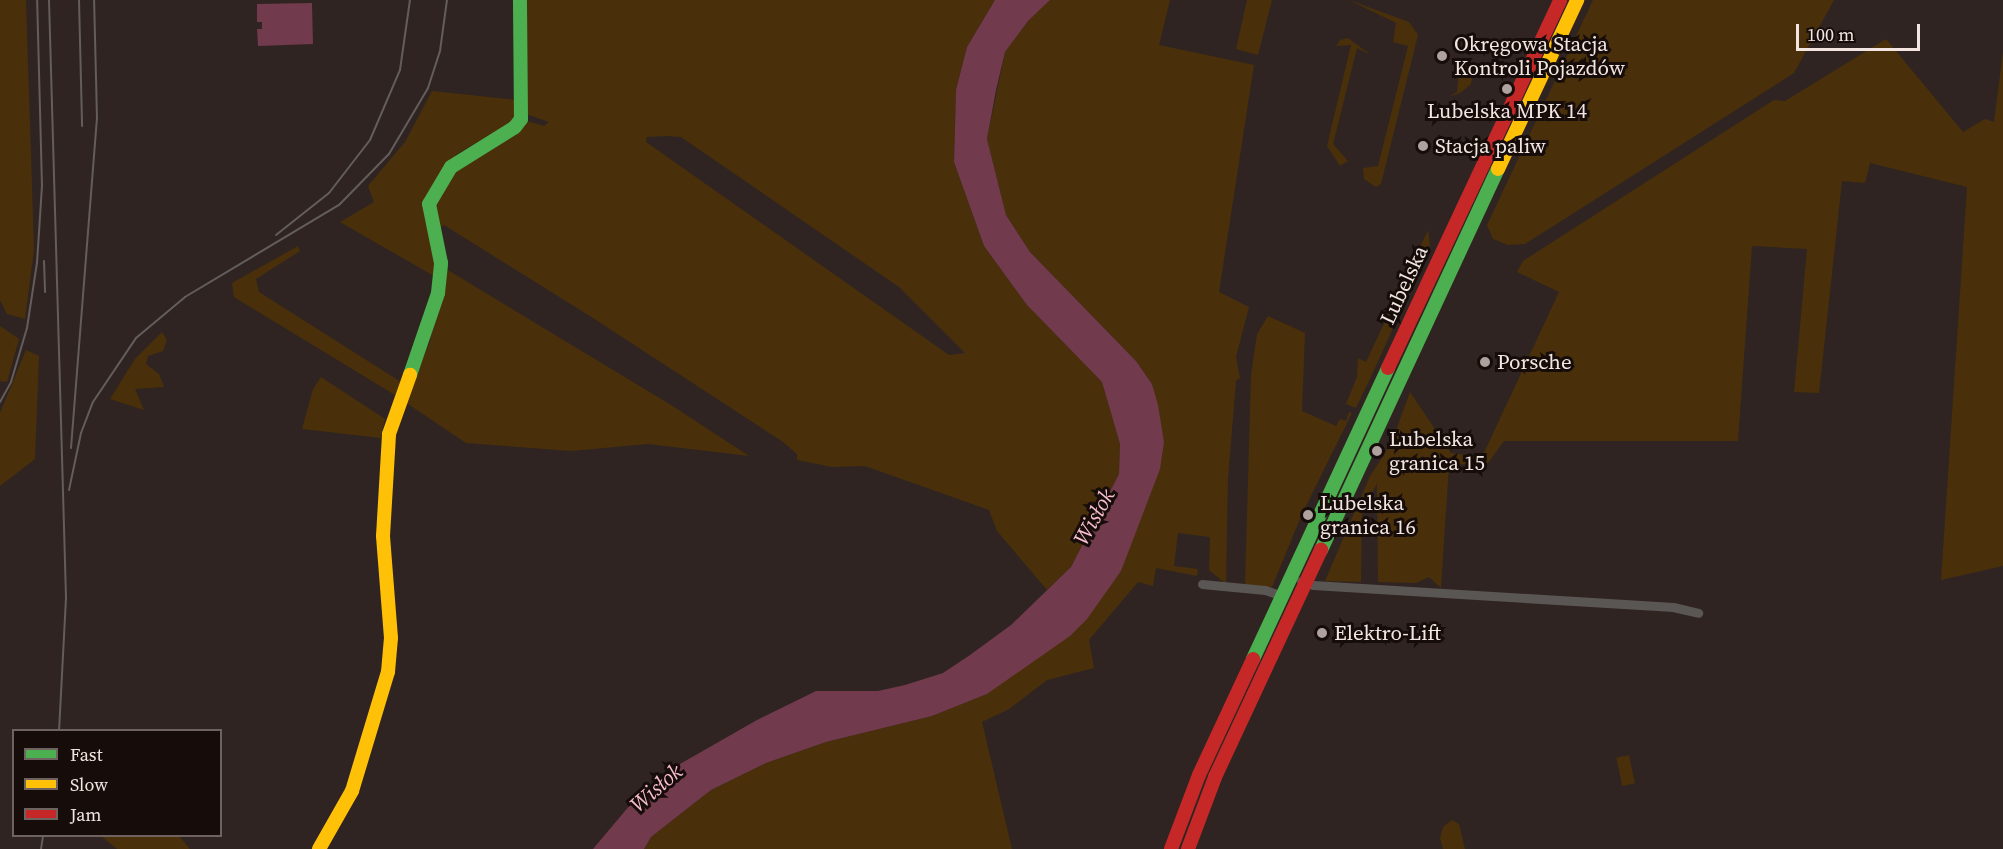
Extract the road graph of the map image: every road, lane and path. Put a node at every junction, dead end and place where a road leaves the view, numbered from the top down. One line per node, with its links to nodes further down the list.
1 (520, 0): 8 (main road)
2 (1560, 0): 6 (main road, Lubelska)
3 (1577, 0): 5 (main road, Lubelska)
4 (1202, 584): 6 (street)
5 (1305, 585): 6 (street); 7 (street); 10 (main road, Lubelska)
6 (1286, 588): 9 (main road, Lubelska)
7 (1698, 613)
8 (319, 849)
9 (1170, 849)
10 (1188, 849)

